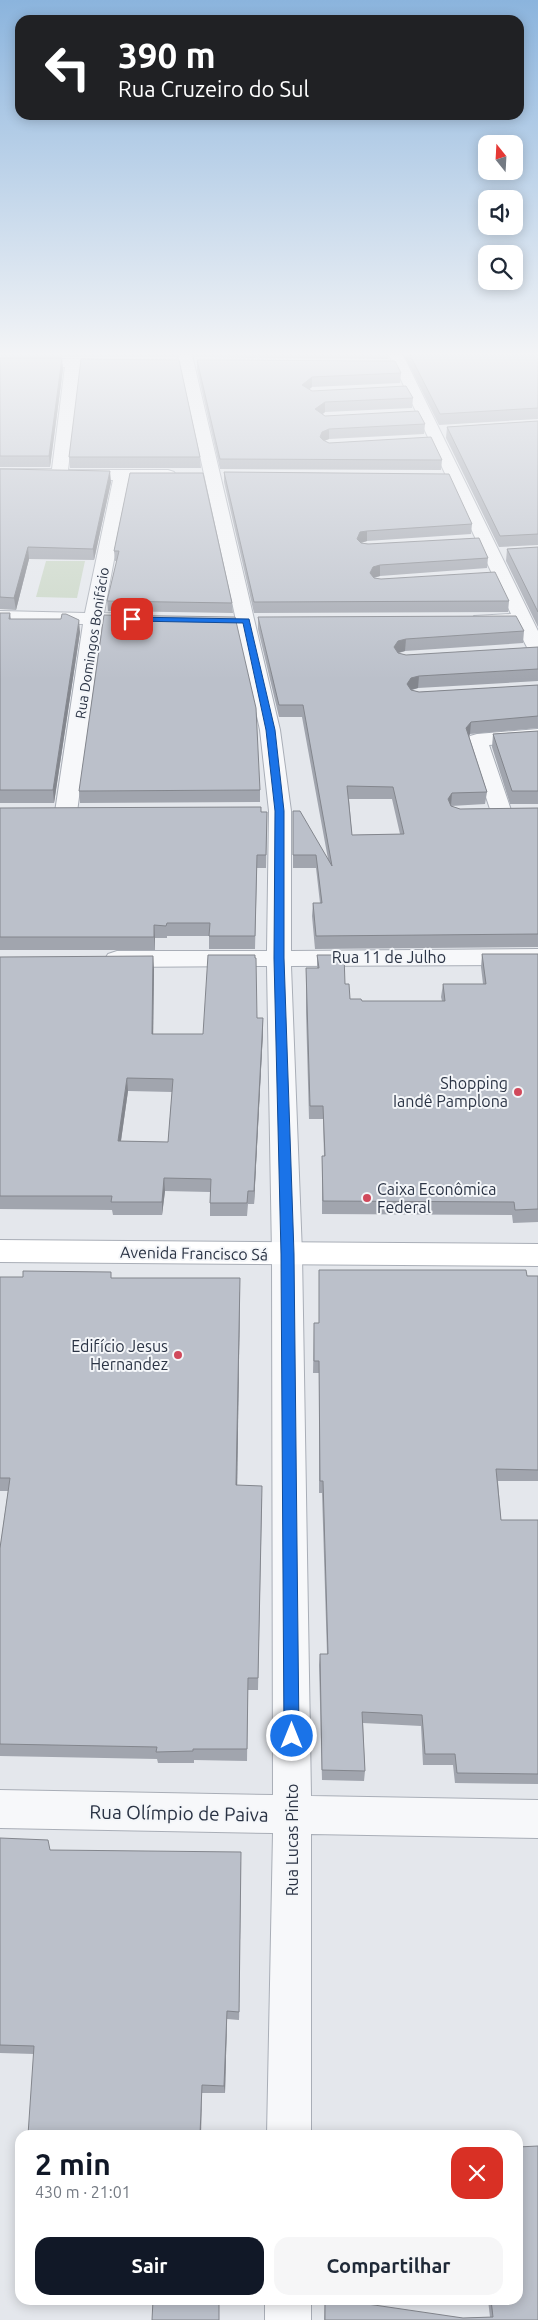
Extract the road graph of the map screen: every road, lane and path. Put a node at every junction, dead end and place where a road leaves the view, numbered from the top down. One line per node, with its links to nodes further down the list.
1 (60, 463): 5 (street)
2 (202, 463): 7 (street, Rua Lucas Pinto)
3 (447, 463): 9 (street)
4 (0, 474): 5 (street)
5 (59, 475): 6 (street)
6 (122, 475): 7 (street); 16 (street, Rua Domingos Bonifácio)
7 (204, 476): 25 (street, Rua Lucas Pinto)
8 (435, 477): 9 (street)
9 (454, 477): 11 (street)
10 (466, 542): 11 (street)
11 (489, 548): 12 (street); 13 (street)
12 (511, 553)
13 (503, 575): 14 (street); 19 (street)
14 (484, 576)
15 (0, 617): 16 (street)
16 (93, 618): 17 (street); 22 (street, Rua Domingos Bonifácio)
17 (160, 620)
18 (464, 620): 19 (street)
19 (523, 620): 20 (street)
20 (532, 651)
21 (538, 735): 23 (street)
22 (66, 812)
23 (476, 813)
24 (538, 957): 25 (street, Rua 11 de Julho)
25 (279, 958): 26 (street, Rua 11 de Julho); 28 (street, Rua Lucas Pinto)
26 (91, 960)
27 (0, 1251): 28 (main road, Avenida Francisco Sá)
28 (288, 1254): 29 (main road, Avenida Francisco Sá); 31 (street, Rua Lucas Pinto)
29 (538, 1255)
30 (0, 1809): 31 (street, Rua Olímpio de Paiva)
31 (292, 1815): 32 (street, Rua Olímpio de Paiva); 33 (street, Rua Lucas Pinto)
32 (538, 1819)
33 (289, 2130)
34 (288, 2305): 35 (street)
35 (288, 2320)

